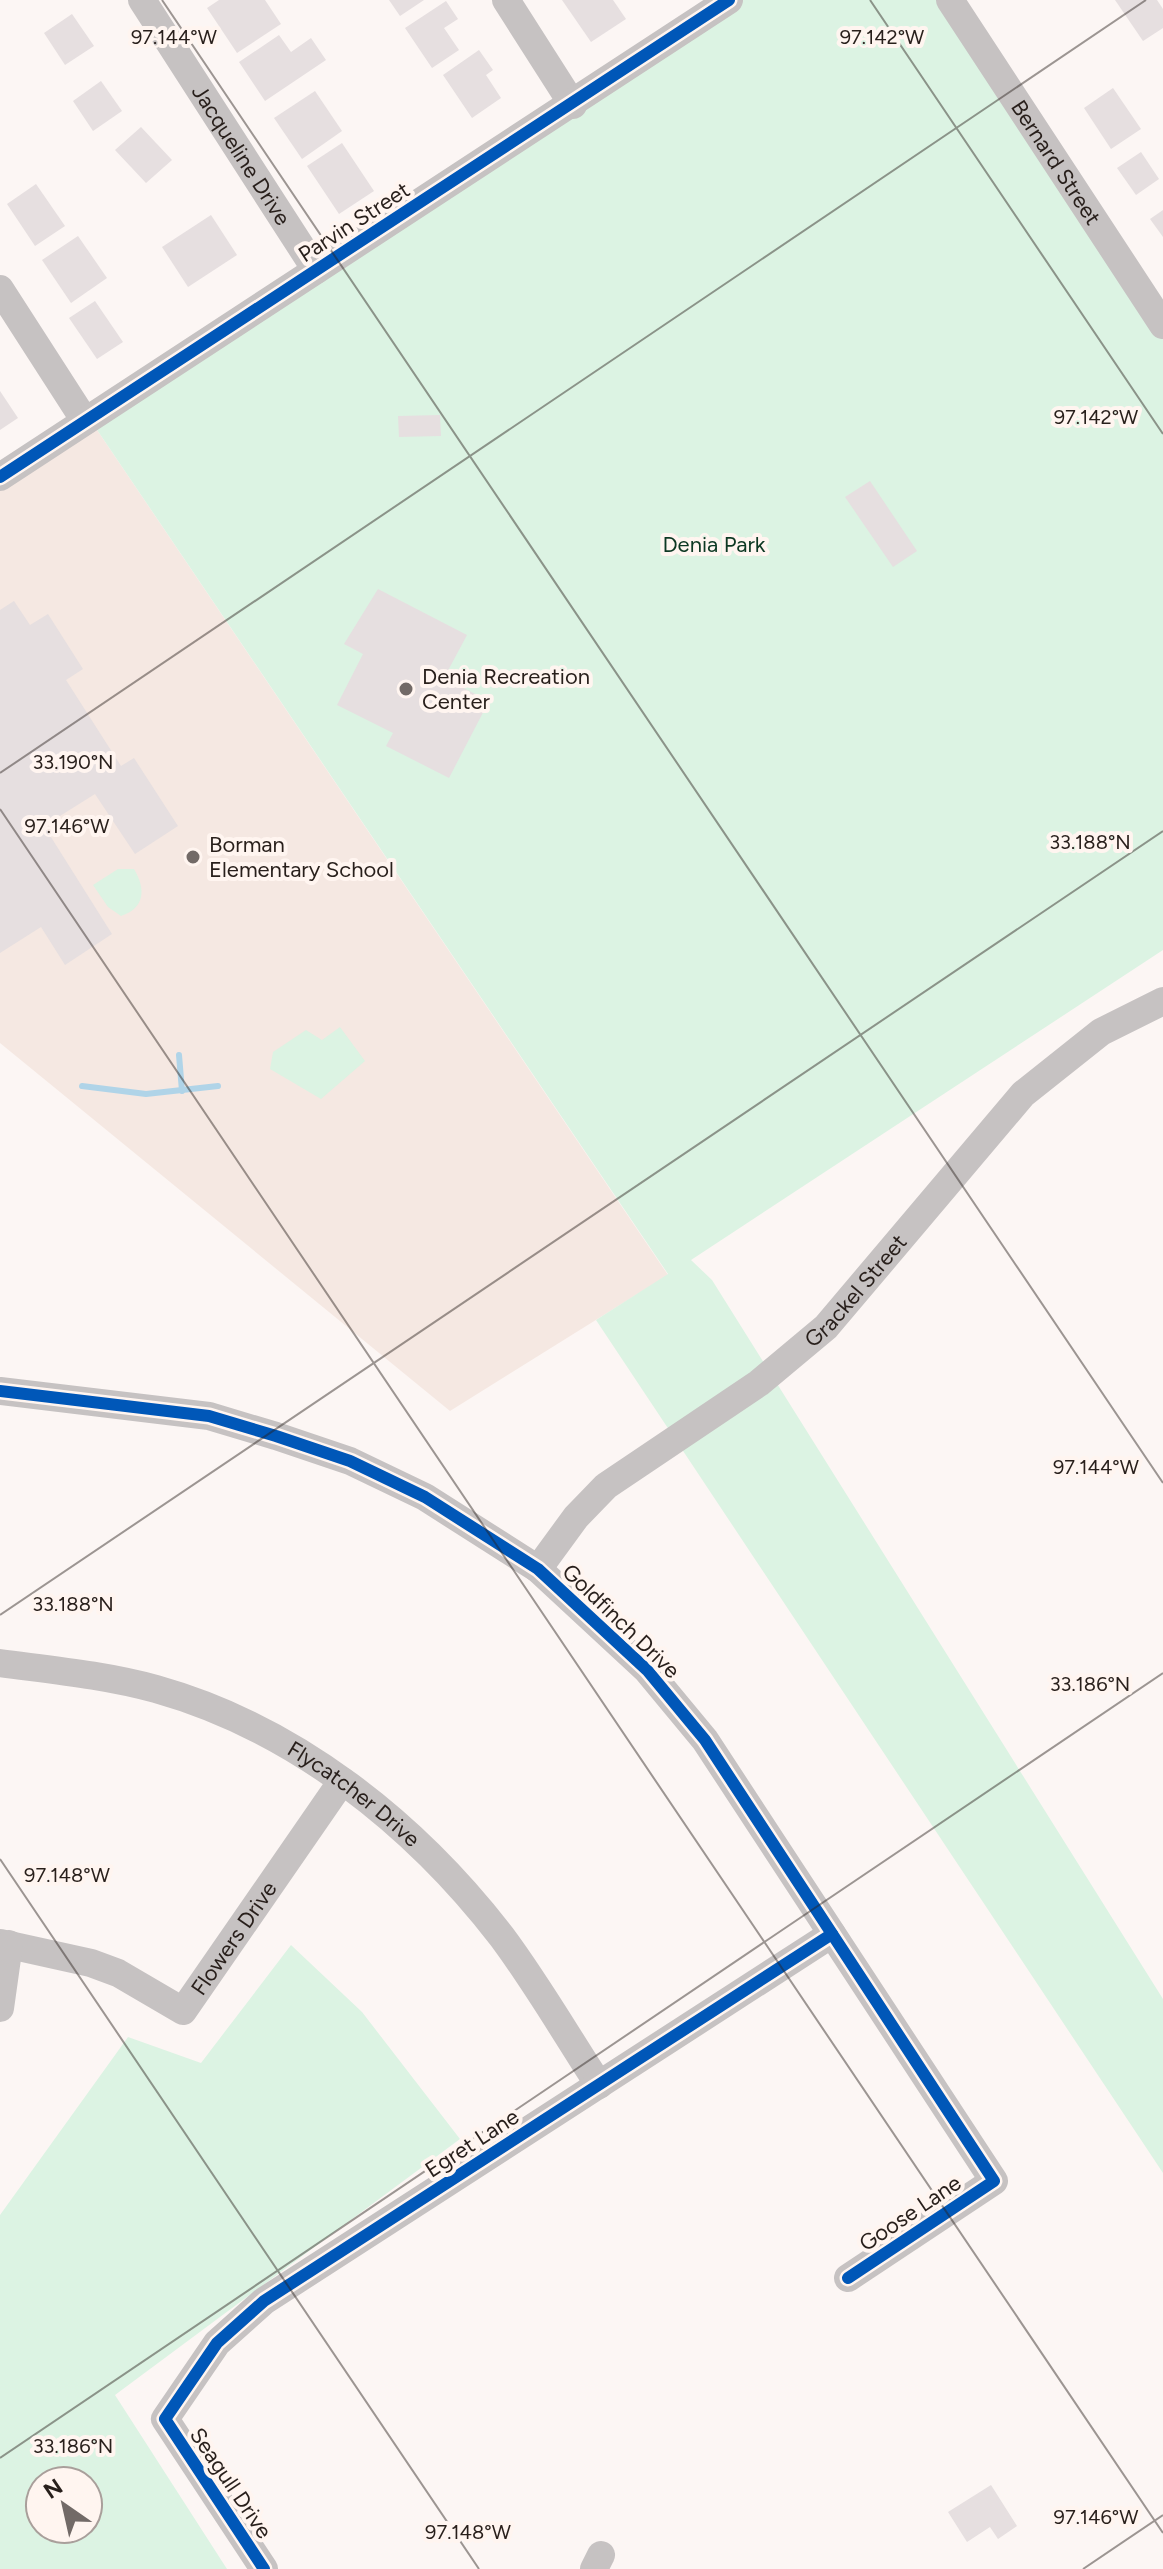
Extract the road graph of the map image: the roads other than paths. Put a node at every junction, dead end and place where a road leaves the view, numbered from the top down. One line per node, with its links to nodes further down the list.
1 (142, 0): 6 (street, Jacqueline Drive)
2 (506, 0): 5 (street)
3 (729, 0): 5 (street, Parvin Street)
4 (950, 0): 8 (street, Bernard Street)
5 (573, 105): 6 (street, Parvin Street)
6 (316, 270): 9 (street, Parvin Street)
7 (0, 289): 9 (street)
8 (1163, 325)
9 (85, 421): 10 (street, Parvin Street)
10 (0, 477)
11 (1163, 1001): 13 (street, Grackel Street)
12 (0, 1391): 13 (street, Goldfinch Drive)
13 (538, 1569): 16 (street, Goldfinch Drive)
14 (0, 1663): 15 (street, Flycatcher Drive)
15 (342, 1781): 17 (street, Flowers Drive); 19 (street, Flycatcher Drive)
16 (832, 1934): 19 (street, Egret Lane); 20 (street, Goldfinch Drive)
17 (5, 1944): 18 (street)
18 (0, 2008)
19 (599, 2085): 22 (street, Egret Lane)
20 (994, 2181): 21 (street, Goose Lane)
21 (848, 2278)
22 (165, 2419): 23 (street, Seagull Drive)
23 (264, 2569)

